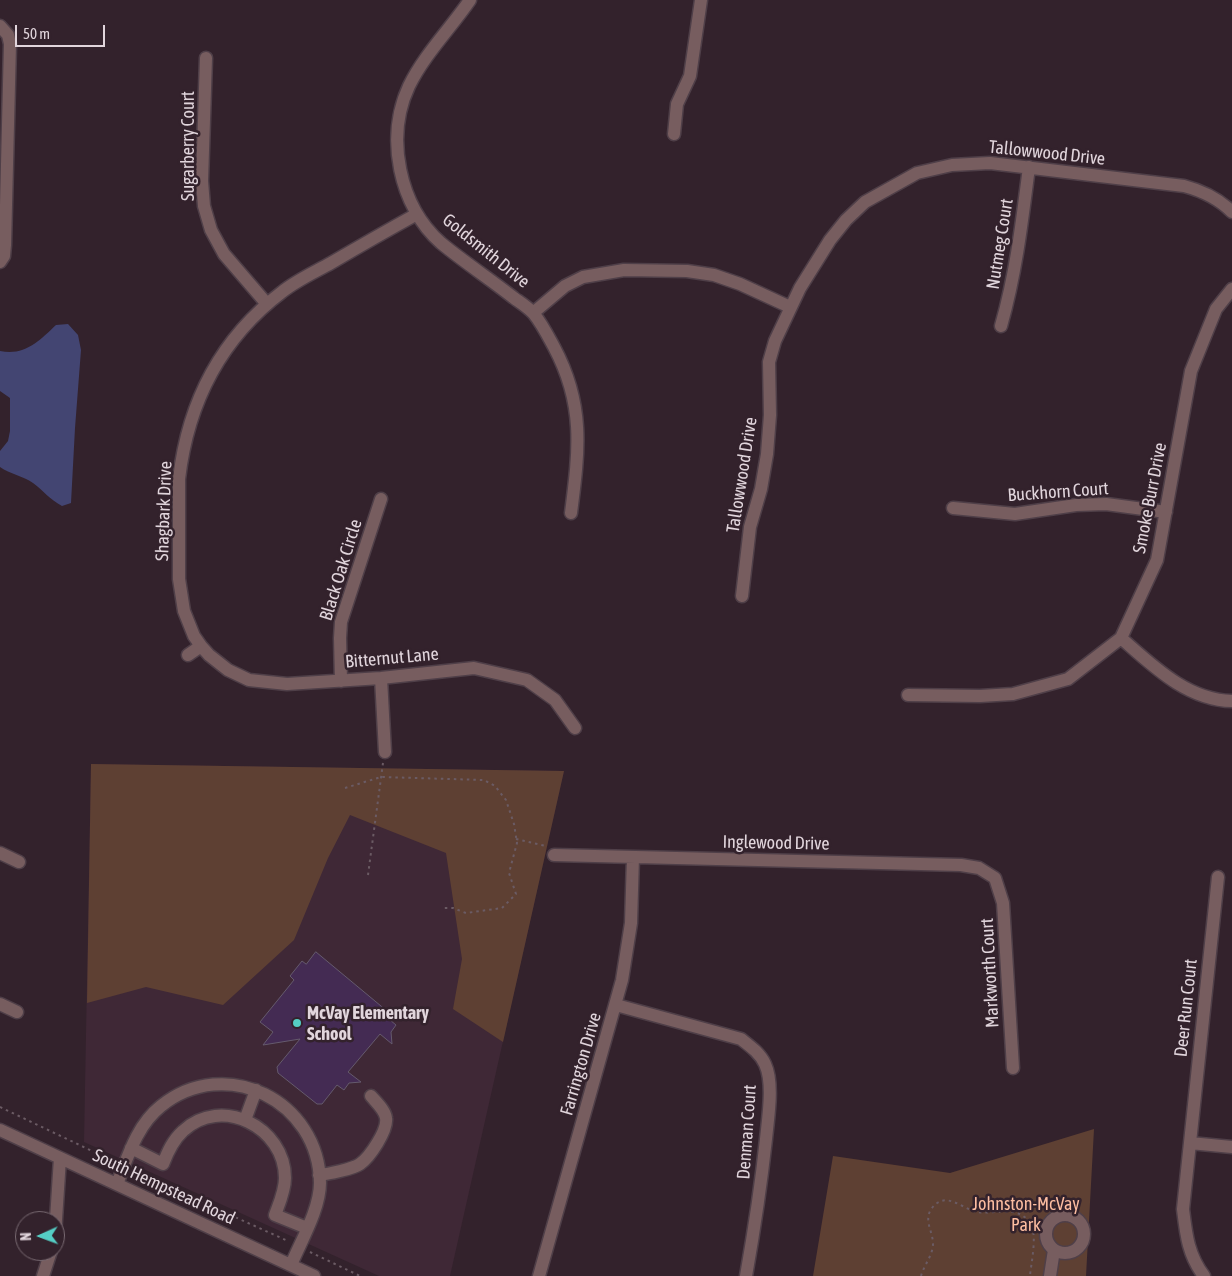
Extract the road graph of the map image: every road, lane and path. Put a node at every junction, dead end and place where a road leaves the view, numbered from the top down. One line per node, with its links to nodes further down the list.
1 (701, 0): 5 (street)
2 (463, 3): 8 (street, Goldsmith Drive)
3 (2, 27): 9 (street)
4 (206, 58): 11 (street, Sugarberry Court)
5 (674, 134)
6 (1029, 167): 7 (street, Tallowwood Drive); 12 (street, Tallowwood Drive); 14 (street, Nutmeg Court)
7 (1232, 212)
8 (417, 214): 11 (street, Shagbark Drive); 13 (street, Goldsmith Drive)
9 (0, 262)
10 (1232, 288): 17 (street, Smoke Burr Drive)
11 (267, 304): 21 (street, Shagbark Drive)
12 (790, 308): 13 (street); 19 (street, Tallowwood Drive)
13 (533, 313): 18 (street, Goldsmith Drive)
14 (1000, 326)
15 (381, 499): 24 (street, Black Oak Circle)
16 (953, 508): 17 (street, Buckhorn Court)
17 (1166, 512): 20 (street, Smoke Burr Drive)
18 (571, 513)
19 (742, 596)
20 (1121, 638): 25 (street, Smoke Burr Drive); 26 (street)
21 (201, 646): 22 (street); 24 (street, Bitternut Lane)
22 (188, 655)
23 (381, 678): 24 (street, Bitternut Lane); 27 (street, Bitternut Lane); 28 (street)
24 (341, 681)
25 (908, 695)
26 (1232, 701)
27 (575, 728)
28 (385, 752): 29 (path)
29 (382, 778): 30 (path); 31 (path); 36 (path)
30 (345, 788)
31 (516, 840): 33 (path); 39 (path)
32 (0, 853): 35 (street)
33 (554, 855): 34 (street, Inglewood Drive)
34 (633, 857): 38 (street, Inglewood Drive); 41 (street, Farrington Drive)
35 (19, 862)
36 (368, 875)
37 (1218, 877): 49 (street, Deer Run Court)
38 (995, 878): 43 (street, Markworth Court)
39 (443, 908)
40 (0, 1004): 42 (street)
41 (616, 1005): 67 (street, Farrington Drive); 68 (street, Denman Court)
42 (17, 1012)
43 (1013, 1068)
44 (256, 1090): 47 (street); 51 (street); 55 (street)
45 (371, 1096): 55 (street)
46 (0, 1107): 53 (path)
47 (245, 1120): 51 (street); 58 (street)
48 (0, 1130): 52 (street, South Hempstead Road)
49 (1190, 1143): 50 (street); 72 (street, Deer Run Court)
50 (1232, 1147)
51 (131, 1148): 56 (street)
52 (60, 1158): 56 (street, South Hempstead Road); 57 (street)
53 (109, 1159)
54 (136, 1172): 59 (path)
55 (319, 1175): 58 (street)
56 (117, 1184): 63 (street, South Hempstead Road)
57 (57, 1211)
58 (307, 1228): 63 (street)
59 (288, 1242)
60 (1054, 1250): 71 (street)
61 (311, 1252): 66 (path)
62 (48, 1261): 64 (street)
63 (291, 1265): 65 (street, South Hempstead Road)
64 (44, 1276)
65 (314, 1276)
66 (360, 1276)
67 (539, 1276)
68 (746, 1276)
69 (921, 1276): 70 (path)
70 (1030, 1276)
71 (1050, 1276)
72 (1204, 1276)

